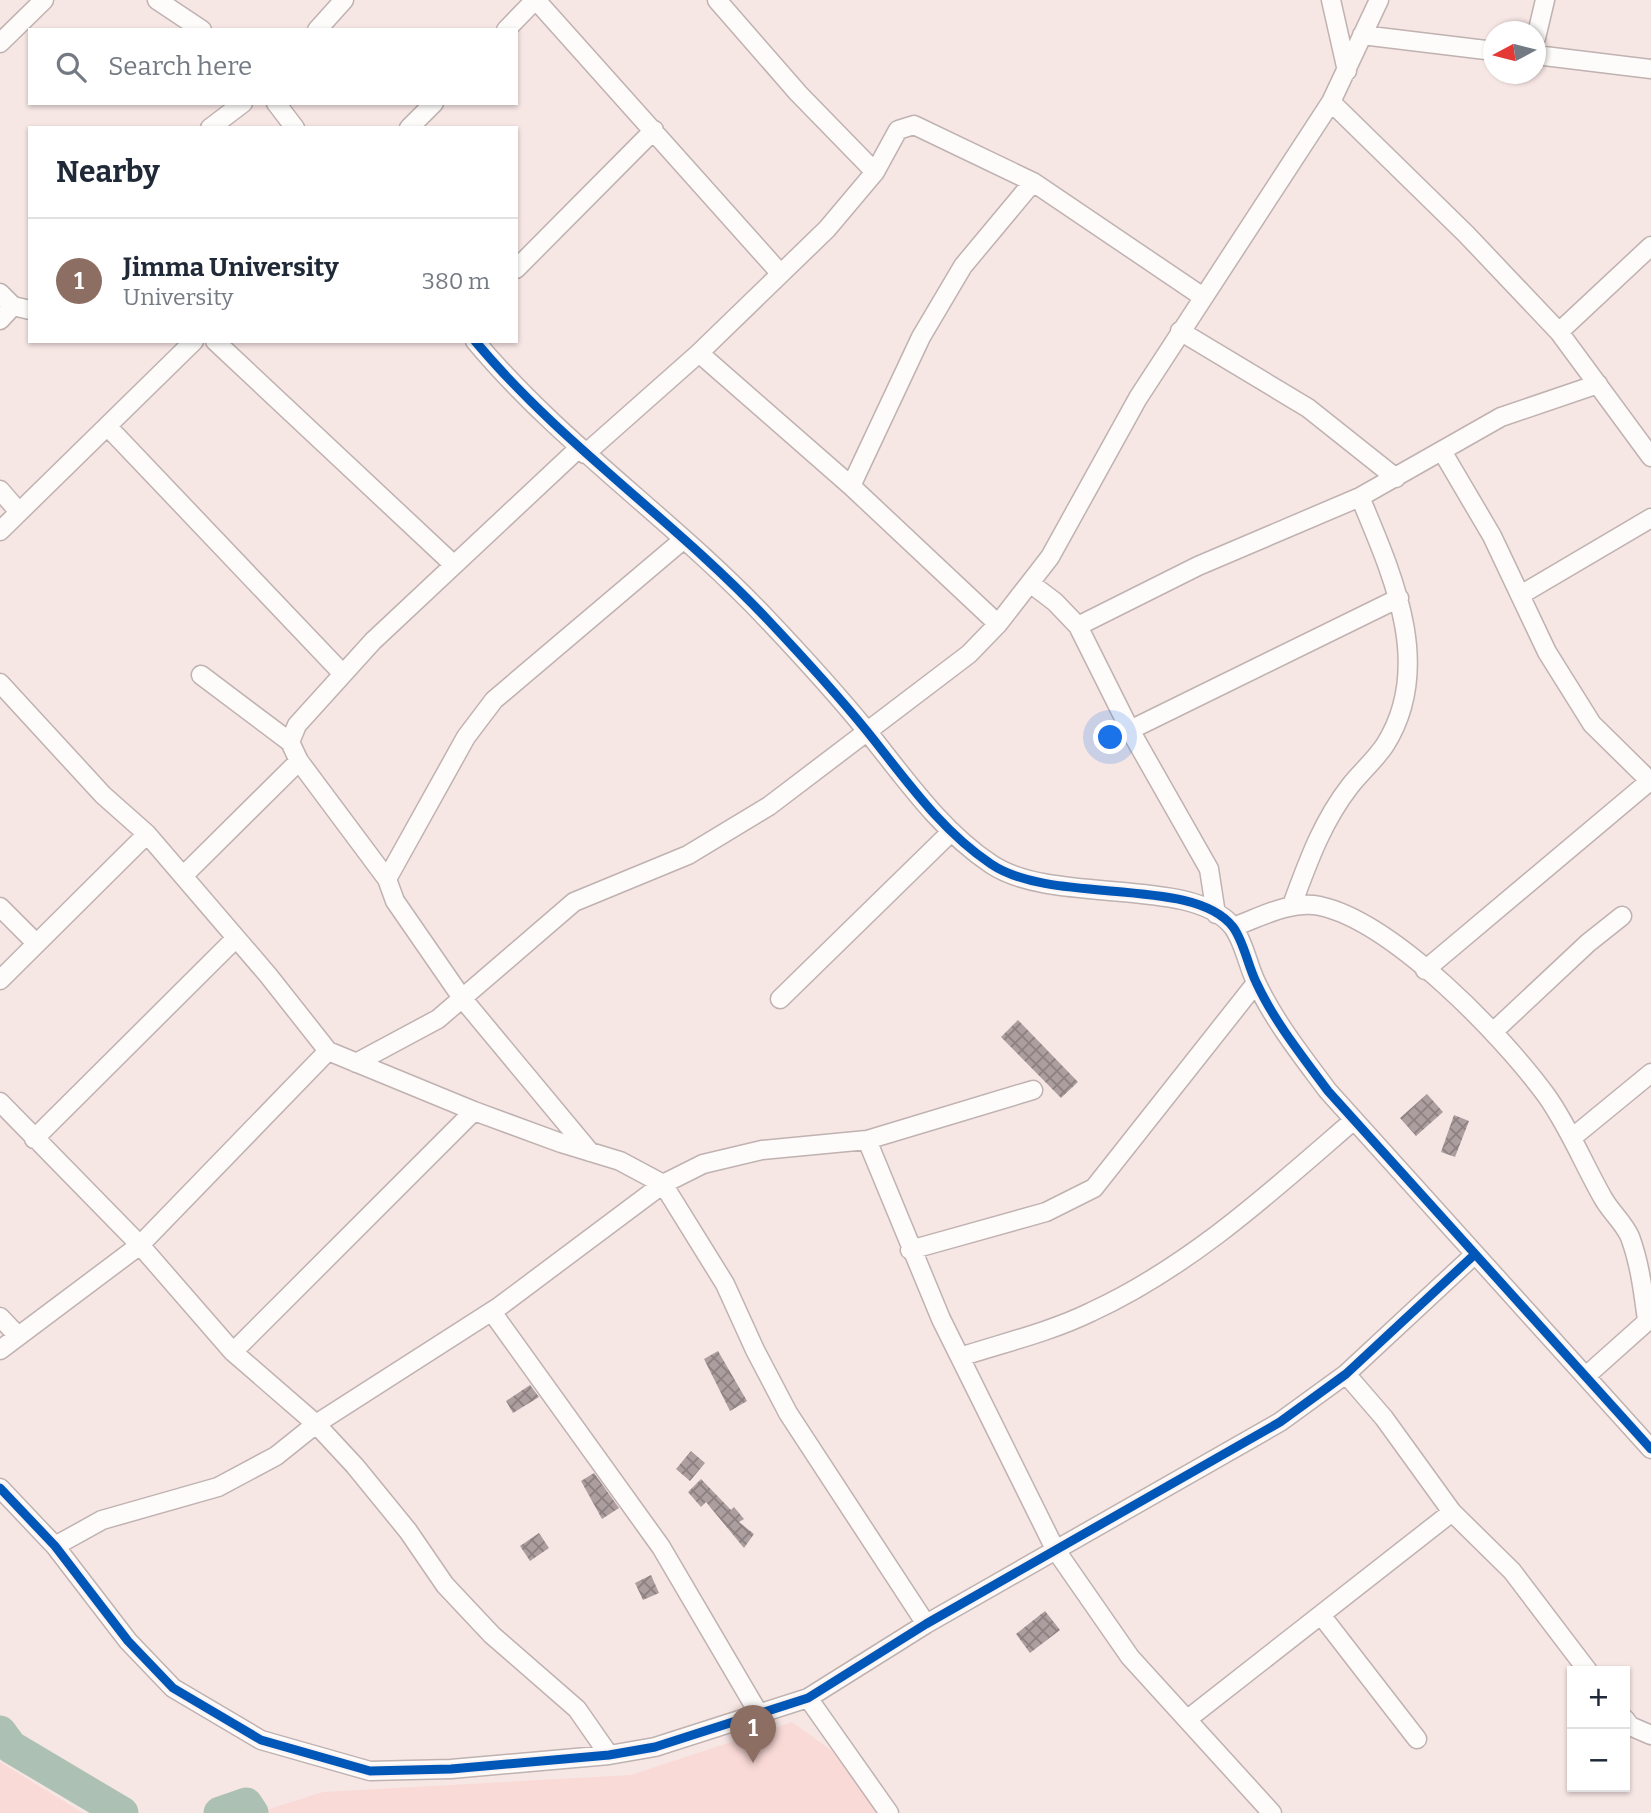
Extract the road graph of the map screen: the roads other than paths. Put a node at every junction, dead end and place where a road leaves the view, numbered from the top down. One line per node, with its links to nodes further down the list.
1 (44, 0): 14 (street)
2 (157, 0): 10 (street)
3 (344, 0): 11 (street)
4 (536, 0): 12 (street); 26 (street)
5 (717, 0): 27 (street)
6 (1331, 0): 18 (street)
7 (1379, 0): 13 (street)
8 (1545, 0): 9 (street)
9 (1539, 21)
10 (199, 28)
11 (319, 28)
12 (508, 28)
13 (1362, 35): 15 (street); 18 (street)
14 (0, 43)
15 (1483, 50)
16 (1546, 56): 17 (street)
17 (1651, 69)
18 (1347, 71): 19 (street)
19 (1331, 102): 32 (street); 36 (street)
20 (240, 105): 23 (street)
21 (278, 105): 24 (street)
22 (431, 105): 25 (street)
23 (213, 126)
24 (293, 126)
25 (411, 126)
26 (654, 130): 30 (street); 31 (street)
27 (875, 172): 28 (street); 31 (street)
28 (1033, 182): 32 (street); 47 (street)
29 (1651, 246): 36 (street)
30 (518, 267)
31 (780, 273): 40 (street)
32 (1203, 297): 35 (street)
33 (14, 303): 34 (street)
34 (0, 320)
35 (1180, 331): 46 (street); 55 (street)
36 (1559, 332): 41 (street)
37 (192, 343): 42 (street)
38 (217, 343): 54 (street)
39 (477, 343): 44 (street)
40 (699, 353): 44 (street); 47 (street)
41 (1598, 384): 43 (street); 45 (street)
42 (107, 426): 50 (street); 60 (street)
43 (1443, 450): 46 (street); 56 (street)
44 (582, 451): 53 (street); 54 (street)
45 (1651, 457)
46 (1396, 478): 49 (street)
47 (851, 486): 58 (street)
48 (0, 491): 50 (street)
49 (1360, 497): 57 (street); 59 (street)
50 (19, 512): 52 (street)
51 (1651, 518): 56 (street)
52 (0, 531)
53 (684, 539): 63 (street); 71 (street)
54 (454, 565): 60 (street)
55 (1030, 583): 58 (street); 59 (street)
56 (1522, 594): 67 (street)
57 (1399, 598): 64 (street); 72 (street)
58 (998, 624): 63 (street)
59 (1078, 626): 64 (street)
60 (343, 674): 65 (street)
61 (201, 675): 65 (street)
62 (0, 682): 69 (street)
63 (866, 730): 68 (street); 82 (street)
64 (1130, 730): 74 (street)
65 (290, 742): 66 (street)
66 (299, 761): 70 (street); 71 (street)
67 (1651, 781): 79 (street)
68 (951, 832): 74 (street); 83 (street)
69 (147, 834): 70 (street); 78 (street)
70 (183, 876): 77 (street)
71 (387, 879): 82 (street)
72 (1292, 905): 76 (street); 79 (street)
73 (0, 907): 78 (street)
74 (1216, 914): 76 (street)
75 (1622, 916): 84 (street)
76 (1233, 927): 81 (street)
77 (236, 938): 85 (street); 93 (street)
78 (36, 943): 80 (street)
79 (1425, 970): 84 (street)
80 (0, 980)
81 (1256, 983): 91 (street); 98 (street)
82 (463, 998): 86 (street); 95 (street)
83 (780, 999)
84 (1493, 1032): 92 (street)
85 (328, 1051): 86 (street); 97 (street)
86 (356, 1063): 90 (street)
87 (1651, 1073): 92 (street)
88 (1032, 1090): 94 (street)
89 (0, 1102): 93 (street)
90 (474, 1111): 95 (street); 105 (street)
91 (1354, 1120): 99 (street); 106 (street)
92 (1573, 1137): 102 (street)
93 (34, 1139): 97 (street)
94 (867, 1140): 96 (street); 98 (street)
95 (590, 1152): 96 (street)
96 (663, 1184): 100 (street); 116 (street)
97 (140, 1245): 103 (street); 105 (street)
98 (910, 1250): 106 (street)
99 (1474, 1255): 107 (street); 108 (street)
100 (492, 1312): 109 (street); 119 (street)
101 (0, 1317): 103 (street)
102 (1649, 1319): 108 (street)
103 (18, 1336): 104 (street)
104 (0, 1350)
105 (233, 1352): 109 (street)
106 (960, 1357): 114 (street)
107 (1346, 1374): 112 (street); 114 (street)
108 (1587, 1376): 110 (street)
109 (316, 1424): 113 (street); 124 (street)
110 (1651, 1449)
111 (0, 1488): 113 (street)
112 (1452, 1512): 115 (street); 117 (street)
113 (55, 1546): 124 (street)
114 (1055, 1549): 116 (street); 120 (street)
115 (1321, 1615): 120 (street); 123 (street)
116 (926, 1624): 118 (street)
117 (1584, 1666)
118 (808, 1698): 119 (street); 125 (street)
119 (759, 1714): 124 (street)
120 (1189, 1718): 126 (street)
121 (1630, 1726): 122 (street)
122 (1651, 1735)
123 (1417, 1739)
124 (609, 1755)
125 (889, 1813)
126 (1272, 1813)

